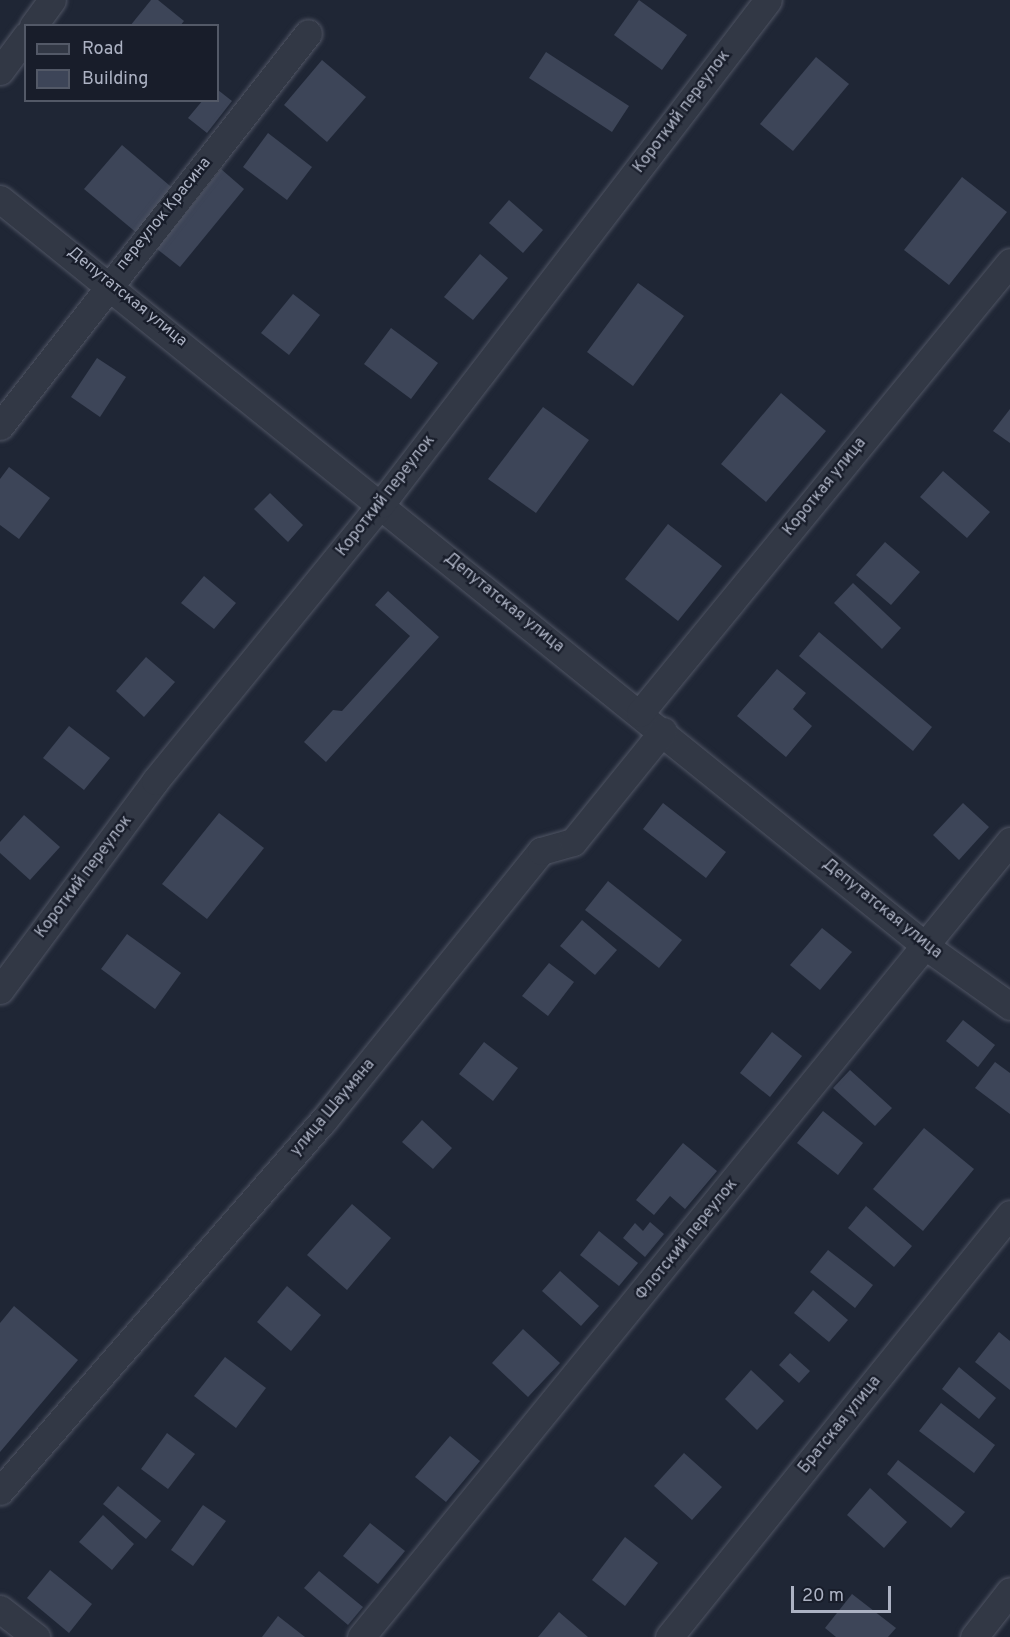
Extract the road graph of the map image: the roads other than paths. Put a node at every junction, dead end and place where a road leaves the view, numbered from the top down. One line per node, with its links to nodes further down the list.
1 (52, 0): 3 (street)
2 (768, 0): 11 (street, Короткий переулок)
3 (34, 24)
4 (308, 33): 9 (street, переулок Красина)
5 (24, 39): 6 (street)
6 (0, 70)
7 (0, 199): 9 (street, Депутатская улица)
8 (1010, 262): 12 (street, Короткая улица)
9 (109, 282): 10 (street, переулок Красина); 11 (street, Депутатская улица)
10 (0, 426)
11 (381, 504): 12 (street, Депутатская улица); 16 (street, Короткий переулок)
12 (640, 713): 13 (street, Депутатская улица)
13 (663, 731): 15 (street, Депутатская улица); 19 (street, улица Шаумяна)
14 (1010, 841): 15 (street, Флотский переулок)
15 (927, 947): 17 (street, Депутатская улица); 23 (street, Флотский переулок)
16 (0, 990)
17 (1010, 1006)
18 (1010, 1214): 24 (street, Братская улица)
19 (0, 1491)
20 (1010, 1591): 25 (street)
21 (0, 1609): 22 (street)
22 (36, 1637)
23 (361, 1637)
24 (669, 1637)
25 (974, 1637)

